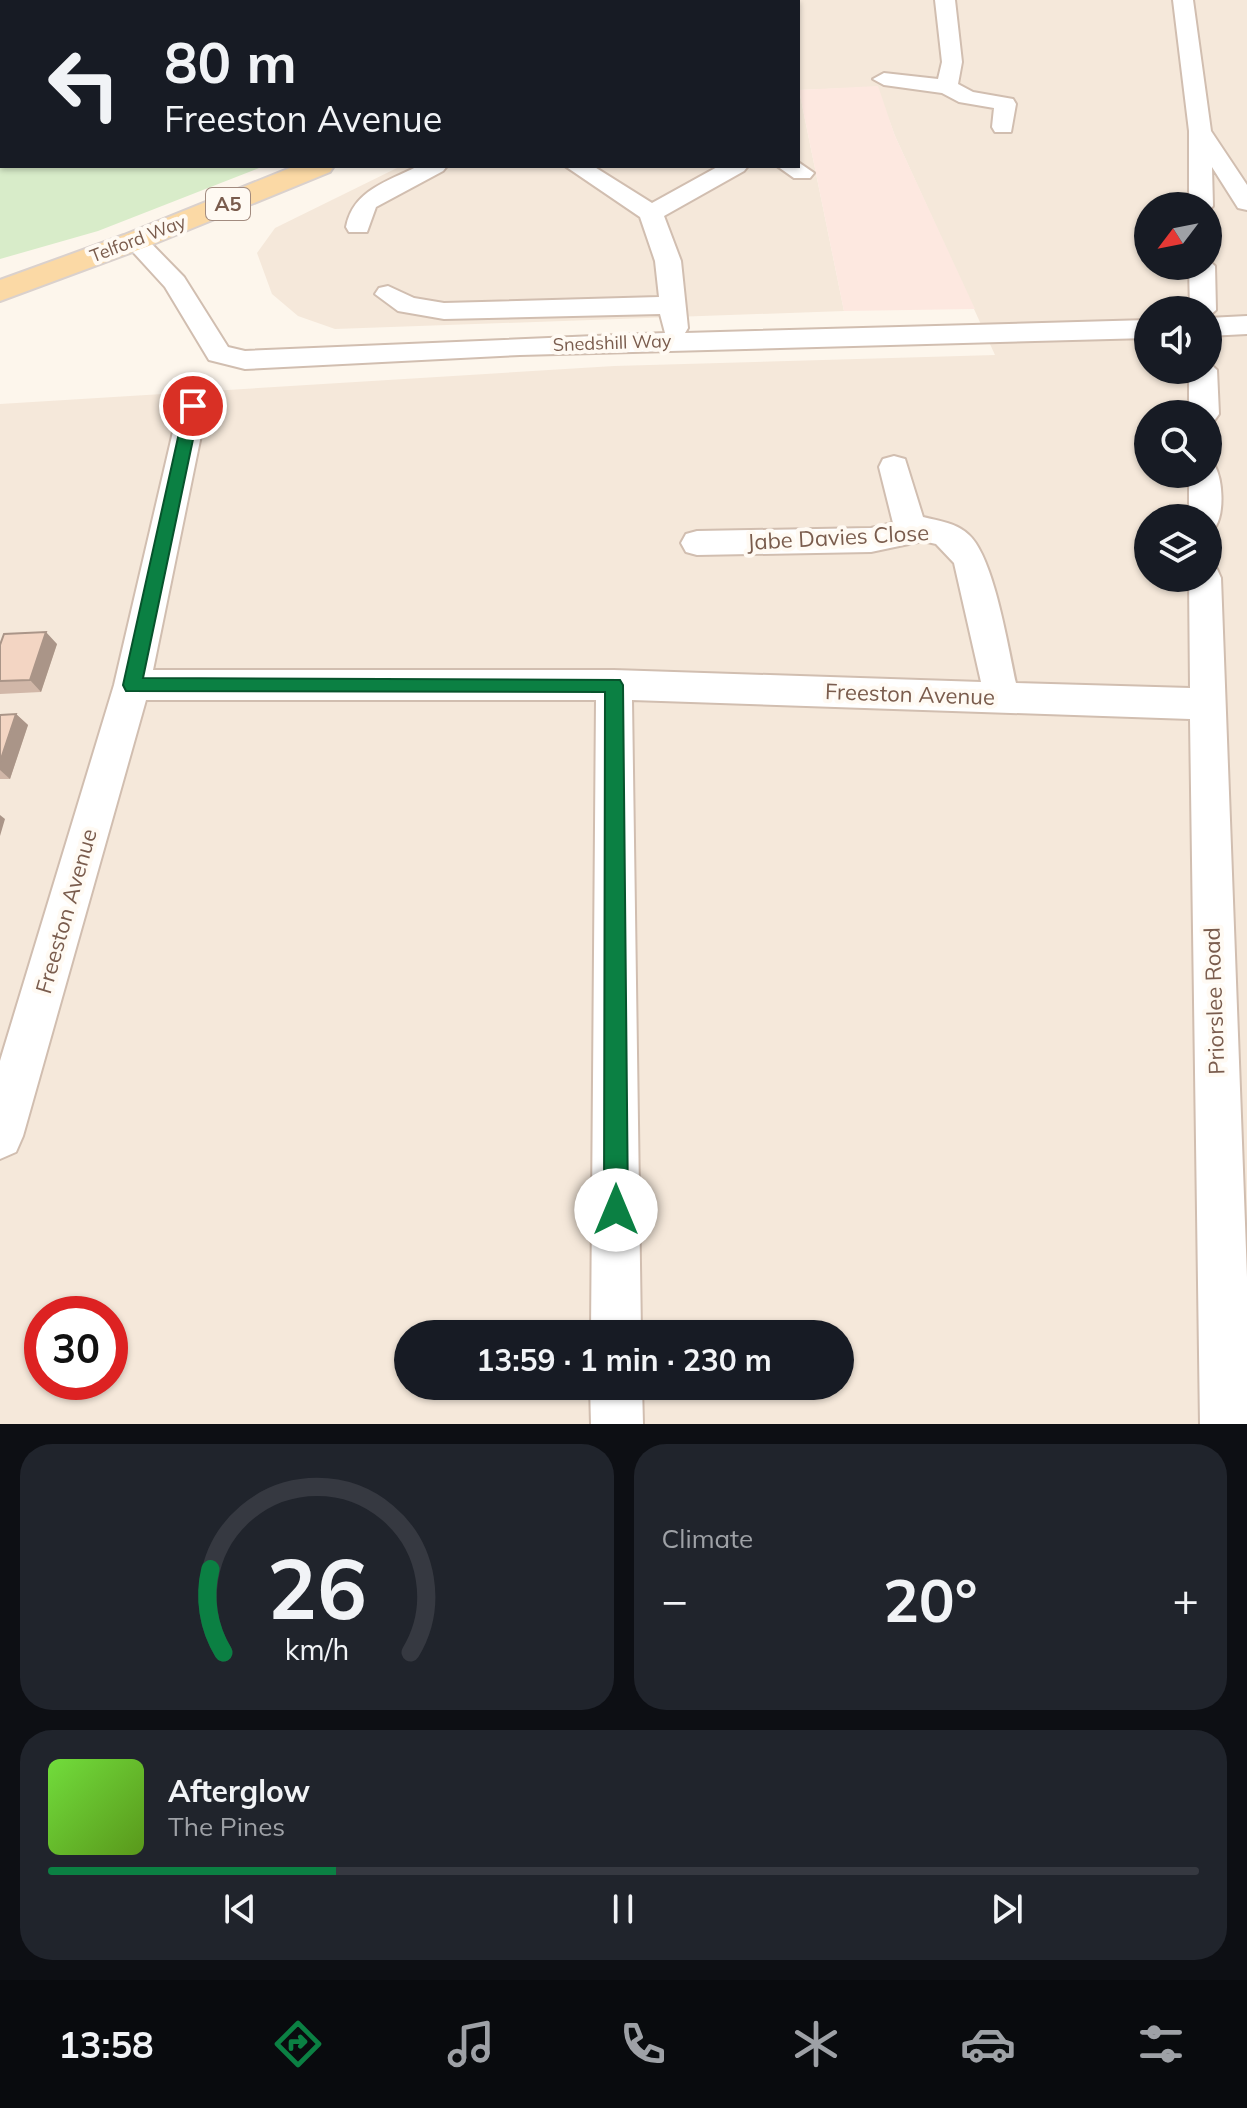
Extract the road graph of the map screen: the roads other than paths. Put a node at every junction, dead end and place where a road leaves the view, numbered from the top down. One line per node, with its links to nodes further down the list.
1 (945, 0): 4 (street)
2 (1183, 0): 6 (street)
3 (884, 79): 4 (street)
4 (947, 87): 5 (street)
5 (1003, 127)
6 (1200, 131): 11 (street); 12 (street)
7 (315, 168): 15 (main road, Telford Way / A5)
8 (431, 168): 14 (street)
9 (580, 168): 13 (street)
10 (732, 168): 13 (street)
11 (1201, 192)
12 (1247, 203)
13 (651, 213): 18 (street)
14 (358, 227)
15 (135, 241): 16 (main road, Telford Way / A5); 22 (street, Snedshill Way)
16 (0, 291)
17 (388, 294): 18 (street)
18 (673, 305): 22 (street)
19 (1247, 325): 20 (street)
20 (1222, 326)
21 (1134, 329): 22 (street, Snedshill Way)
22 (676, 341)
23 (193, 406): 28 (street, Freeston Avenue)
24 (894, 467): 25 (street)
25 (911, 532): 26 (street, Jabe Davies Close); 30 (street, Jabe Davies Close)
26 (697, 543)
27 (1205, 592): 31 (street, Priorslee Road)
28 (132, 685): 29 (street, Freeston Avenue); 32 (street, Freeston Avenue)
29 (614, 685): 30 (street, Freeston Avenue); 33 (street)
30 (1002, 697): 31 (street, Freeston Avenue)
31 (1207, 704): 36 (street, Priorslee Road)
32 (0, 1136)
33 (616, 1320)
34 (616, 1400): 35 (street)
35 (617, 1424)
36 (1226, 1424)

